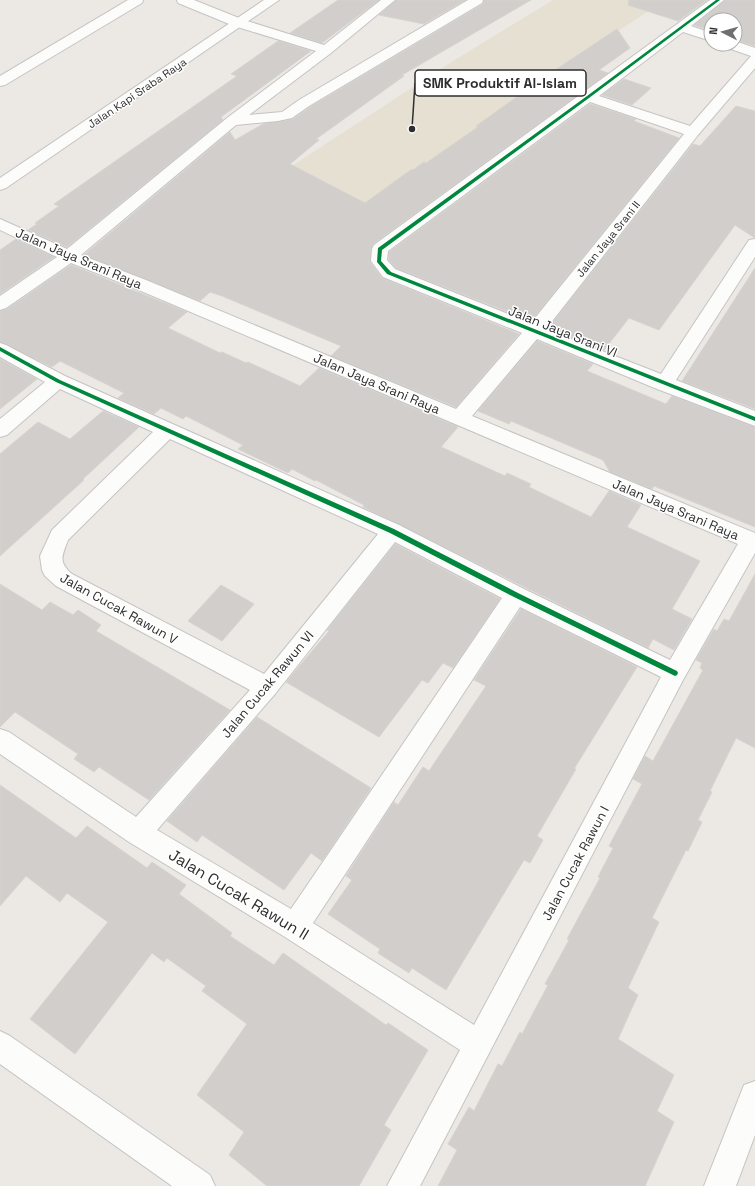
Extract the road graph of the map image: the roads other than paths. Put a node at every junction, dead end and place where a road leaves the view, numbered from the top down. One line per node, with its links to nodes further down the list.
1 (137, 0): 14 (street)
2 (183, 0): 7 (street)
3 (273, 0): 7 (street, Jalan Kapi Sraba Raya)
4 (389, 0): 11 (street)
5 (477, 0): 16 (street)
6 (718, 0): 8 (street)
7 (239, 23): 11 (street); 18 (street, Jalan Kapi Sraba Raya)
8 (681, 27): 9 (street); 15 (street)
9 (703, 34)
10 (743, 49): 12 (street)
11 (326, 50): 16 (street)
12 (755, 53)
13 (755, 60): 17 (street, Jalan Jaya Srani II)
14 (0, 82)
15 (588, 97): 17 (street); 23 (street, Jalan Jaya Srani VI)
16 (232, 121): 21 (street)
17 (693, 132): 23 (street, Jalan Jaya Srani II)
18 (0, 185)
19 (0, 224): 21 (street, Jalan Jaya Srani Raya)
20 (755, 244): 26 (street)
21 (69, 256): 22 (street); 27 (street, Jalan Jaya Srani Raya)
22 (0, 304)
23 (535, 330): 26 (street, Jalan Jaya Srani VI); 27 (street, Jalan Jaya Srani II)
24 (0, 349): 25 (street)
25 (58, 381): 29 (street); 30 (street)
26 (664, 384): 28 (street, Jalan Jaya Srani VI)
27 (459, 418): 32 (street, Jalan Jaya Srani Raya)
28 (755, 419)
29 (0, 430)
30 (166, 430): 31 (street); 35 (street, Jalan Cucak Rawun V)
31 (392, 531): 33 (street); 35 (street, Jalan Cucak Rawun VI)
32 (753, 542): 34 (street, Jalan Cucak Rawun I)
33 (516, 595): 34 (street); 38 (street)
34 (675, 673): 39 (street, Jalan Cucak Rawun I)
35 (266, 687): 37 (street, Jalan Cucak Rawun VI)
36 (0, 740): 37 (street, Jalan Cucak Rawun II)
37 (138, 832): 38 (street, Jalan Cucak Rawun II)
38 (295, 927): 39 (street, Jalan Cucak Rawun II)
39 (479, 1045): 43 (street, Jalan Cucak Rawun I)
40 (0, 1046): 42 (street)
41 (755, 1096): 44 (street)
42 (199, 1186)
43 (402, 1186)
44 (720, 1186)

